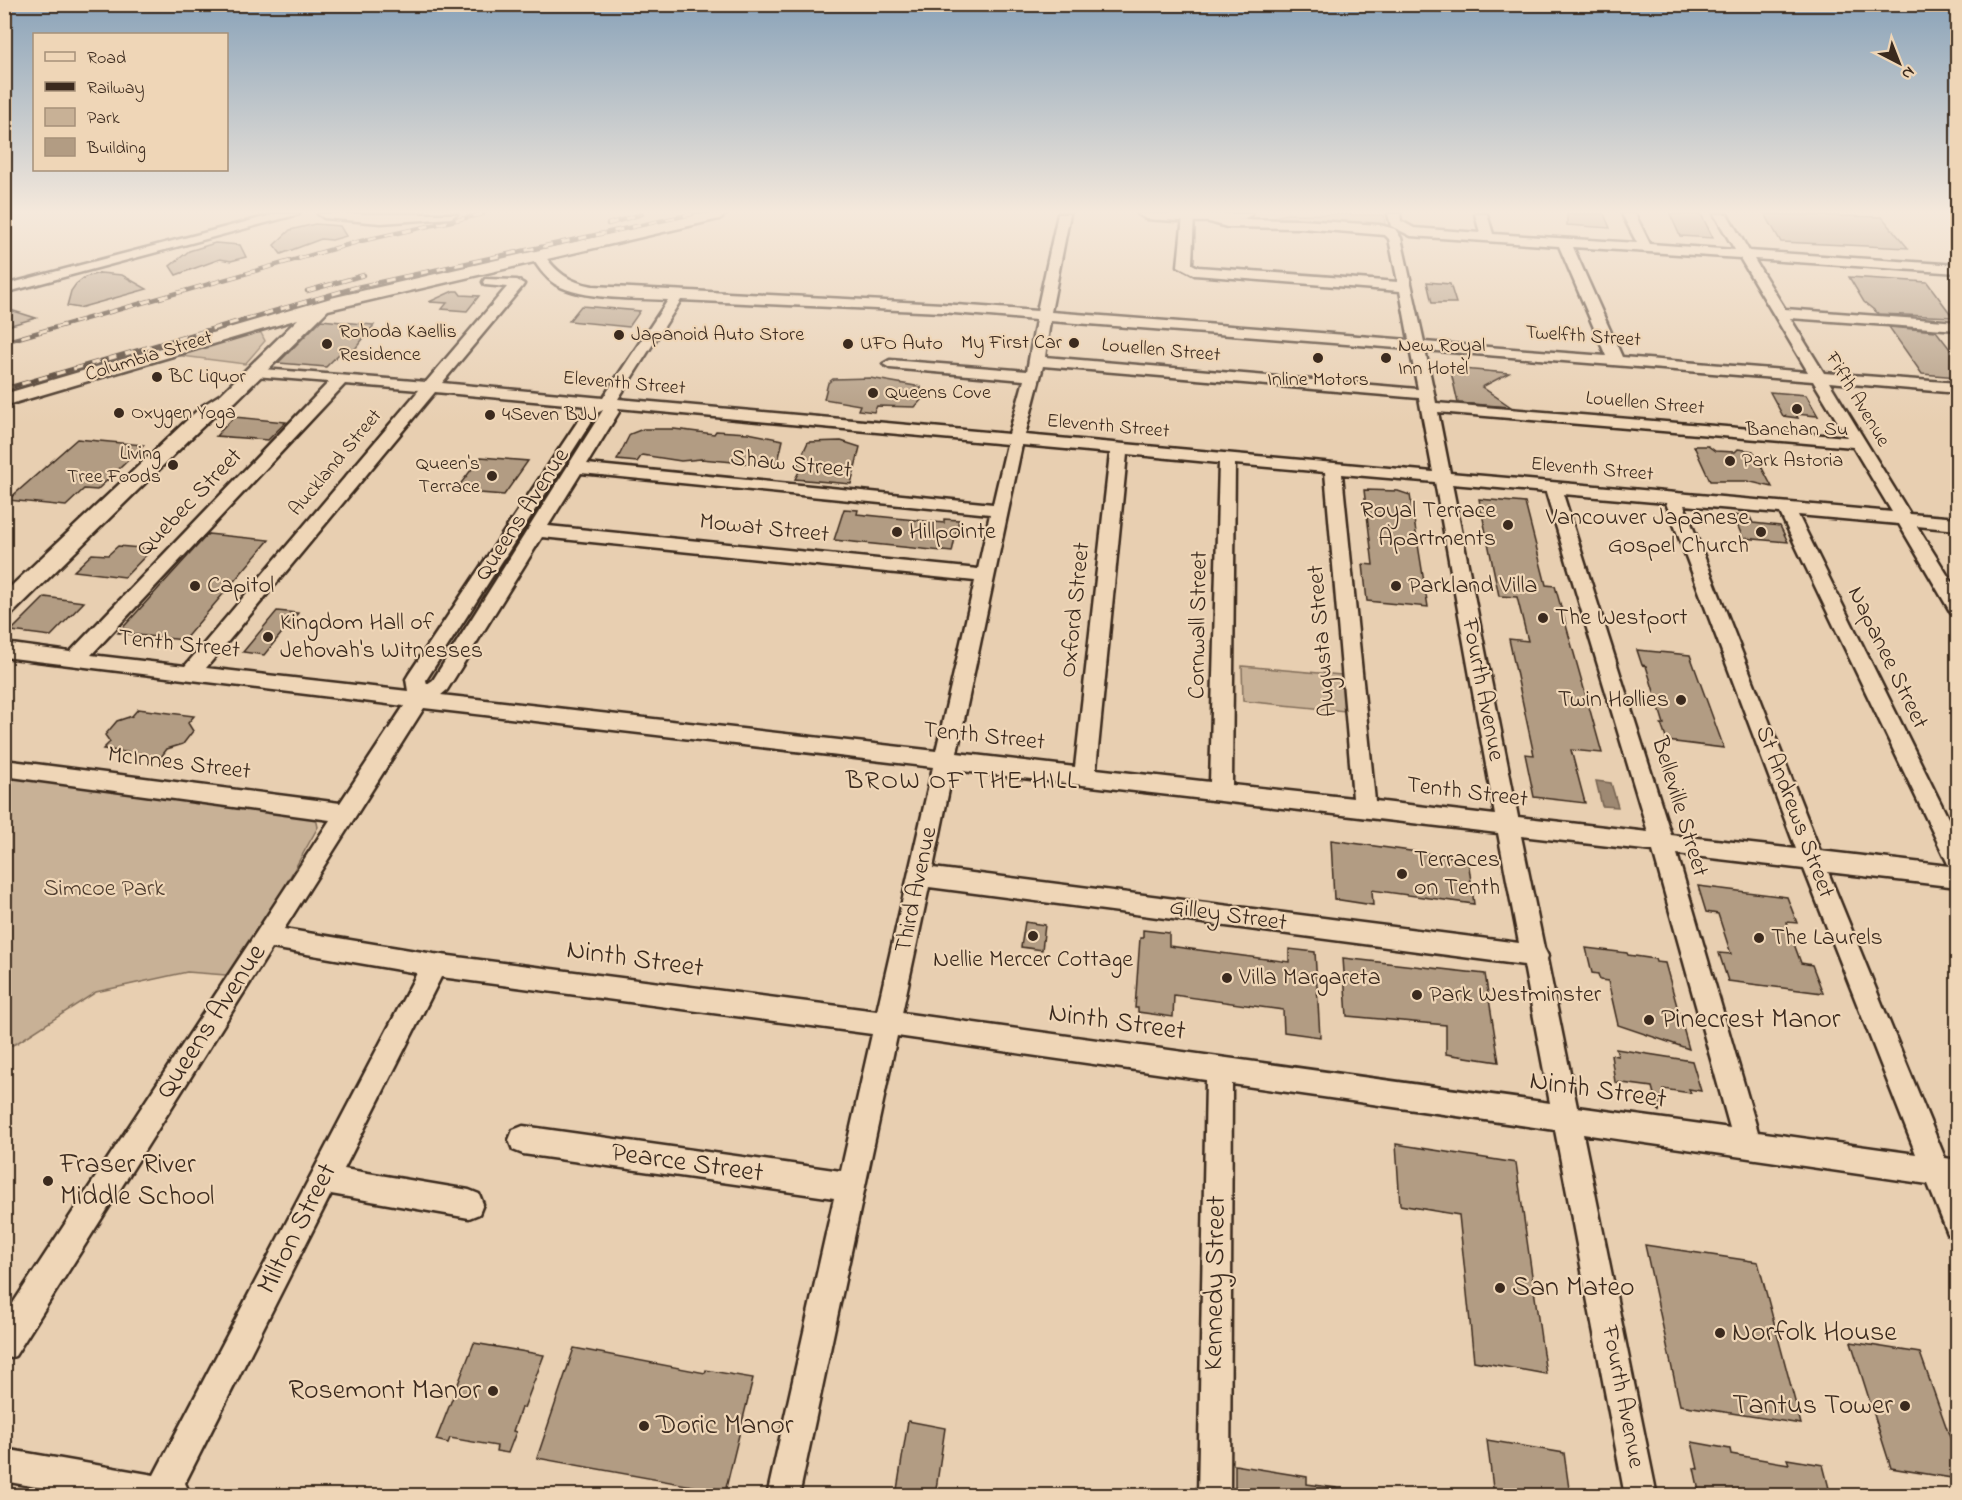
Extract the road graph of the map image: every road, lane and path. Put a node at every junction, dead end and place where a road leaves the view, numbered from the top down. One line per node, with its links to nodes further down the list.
1 (23, 284): 10 (street)
2 (415, 284): 12 (main road, Columbia Street)
3 (517, 284): 24 (street, Auckland Street)
4 (566, 284): 11 (street, Twelfth Street)
5 (1050, 284): 15 (street, Third Avenue)
6 (1381, 284): 9 (street)
7 (1582, 284): 18 (street)
8 (1762, 284): 13 (street, Fifth Avenue)
9 (1407, 286): 17 (street, Fourth Avenue)
10 (4, 289)
11 (677, 296): 15 (street, Twelfth Street); 28 (street, Queens Avenue)
12 (322, 306): 14 (main road, Columbia Street); 21 (main road)
13 (1779, 313): 16 (street); 22 (street, Fifth Avenue)
14 (293, 314): 26 (main road, Columbia Street); 29 (main road)
15 (1043, 317): 17 (street, Twelfth Street); 20 (street, Third Avenue)
16 (1958, 326)
17 (1416, 346): 18 (street, Twelfth Street); 27 (street, Fourth Avenue)
18 (1616, 361): 22 (street, Twelfth Street)
19 (890, 364): 20 (street, Louellen Street)
20 (1035, 369): 27 (street, Louellen Street); 30 (street, Third Avenue)
21 (255, 371): 23 (street, Eleventh Street); 29 (main road)
22 (1818, 376): 25 (street, Twelfth Street); 31 (street, Fifth Avenue)
23 (341, 379): 24 (street, Eleventh Street); 49 (street, Quebec Street)
24 (428, 387): 28 (street, Eleventh Street); 50 (street, Auckland Street)
25 (1958, 387)
26 (4, 400)
27 (1427, 400): 31 (street, Louellen Street); 36 (street, Fourth Avenue)
28 (608, 402): 30 (street, Eleventh Street); 34 (street, Queens Avenue); 51 (street, Queens Avenue)
29 (209, 410): 46 (main road)
30 (1016, 440): 32 (street, Eleventh Street); 40 (street, Third Avenue)
31 (1858, 443): 41 (street, Fifth Avenue)
32 (1119, 449): 33 (street, Eleventh Street); 54 (street, Oxford Street)
33 (1227, 459): 35 (street, Eleventh Street); 55 (street, Cornwall Street)
34 (578, 468): 40 (street, Shaw Street); 43 (street, Queens Avenue)
35 (1333, 468): 36 (street, Eleventh Street); 56 (street, Augusta Street)
36 (1442, 478): 37 (street, Eleventh Street); 58 (street, Fourth Avenue)
37 (1553, 488): 38 (street, Eleventh Street); 59 (street, Belleville Street)
38 (1673, 498): 39 (street, Eleventh Street); 60 (street, St Andrews Street)
39 (1786, 509): 41 (street, Eleventh Street); 61 (street, Napanee Street)
40 (1000, 510): 44 (street, Third Avenue)
41 (1904, 519): 42 (street, Eleventh Street); 45 (street, Fifth Avenue)
42 (1958, 524)
43 (538, 531): 44 (street, Mowat Street); 51 (street, Queens Avenue)
44 (986, 576): 52 (street, Third Avenue)
45 (1952, 589): 47 (street, Fifth Avenue)
46 (4, 607)
47 (1958, 608)
48 (4, 650): 49 (street, Tenth Street)
49 (74, 660): 50 (street, Tenth Street)
50 (190, 673): 51 (street, Tenth Street)
51 (419, 699): 52 (street, Tenth Street); 57 (street, Queens Avenue)
52 (946, 760): 54 (street, Tenth Street); 62 (street, Third Avenue)
53 (4, 768): 57 (street, McInnes Street)
54 (1085, 776): 55 (street, Tenth Street)
55 (1221, 792): 56 (street, Tenth Street)
56 (1365, 808): 58 (street, Tenth Street)
57 (347, 813): 64 (street, Queens Avenue)
58 (1508, 825): 59 (street, Tenth Street); 65 (street, Fourth Avenue)
59 (1662, 843): 60 (street, Tenth Street); 71 (street, Belleville Street)
60 (1812, 860): 63 (street, Tenth Street); 72 (street, St Andrews Street)
61 (1958, 862)
62 (920, 876): 65 (street, Gilley Street); 67 (street, Third Avenue)
63 (1958, 877)
64 (267, 937): 66 (street, Ninth Street); 77 (street, Queens Avenue)
65 (1536, 956): 69 (street, Fourth Avenue)
66 (434, 965): 67 (street, Ninth Street); 73 (street, Milton Street)
67 (888, 1023): 68 (street, Ninth Street); 74 (street, Third Avenue)
68 (1219, 1070): 69 (street, Ninth Street); 81 (street, Kennedy Street)
69 (1567, 1119): 71 (street, Ninth Street); 82 (street, Fourth Avenue)
70 (523, 1140): 74 (street, Pearce Street)
71 (1748, 1144): 72 (street, Ninth Street)
72 (1947, 1172): 76 (street, St Andrews Street)
73 (323, 1179): 75 (street); 79 (street, Milton Street)
74 (852, 1187): 80 (street, Third Avenue)
75 (469, 1204)
76 (1958, 1224)
77 (4, 1345)
78 (4, 1465): 79 (street)
79 (169, 1494)
80 (783, 1496)
81 (1214, 1496)
82 (1641, 1496)

